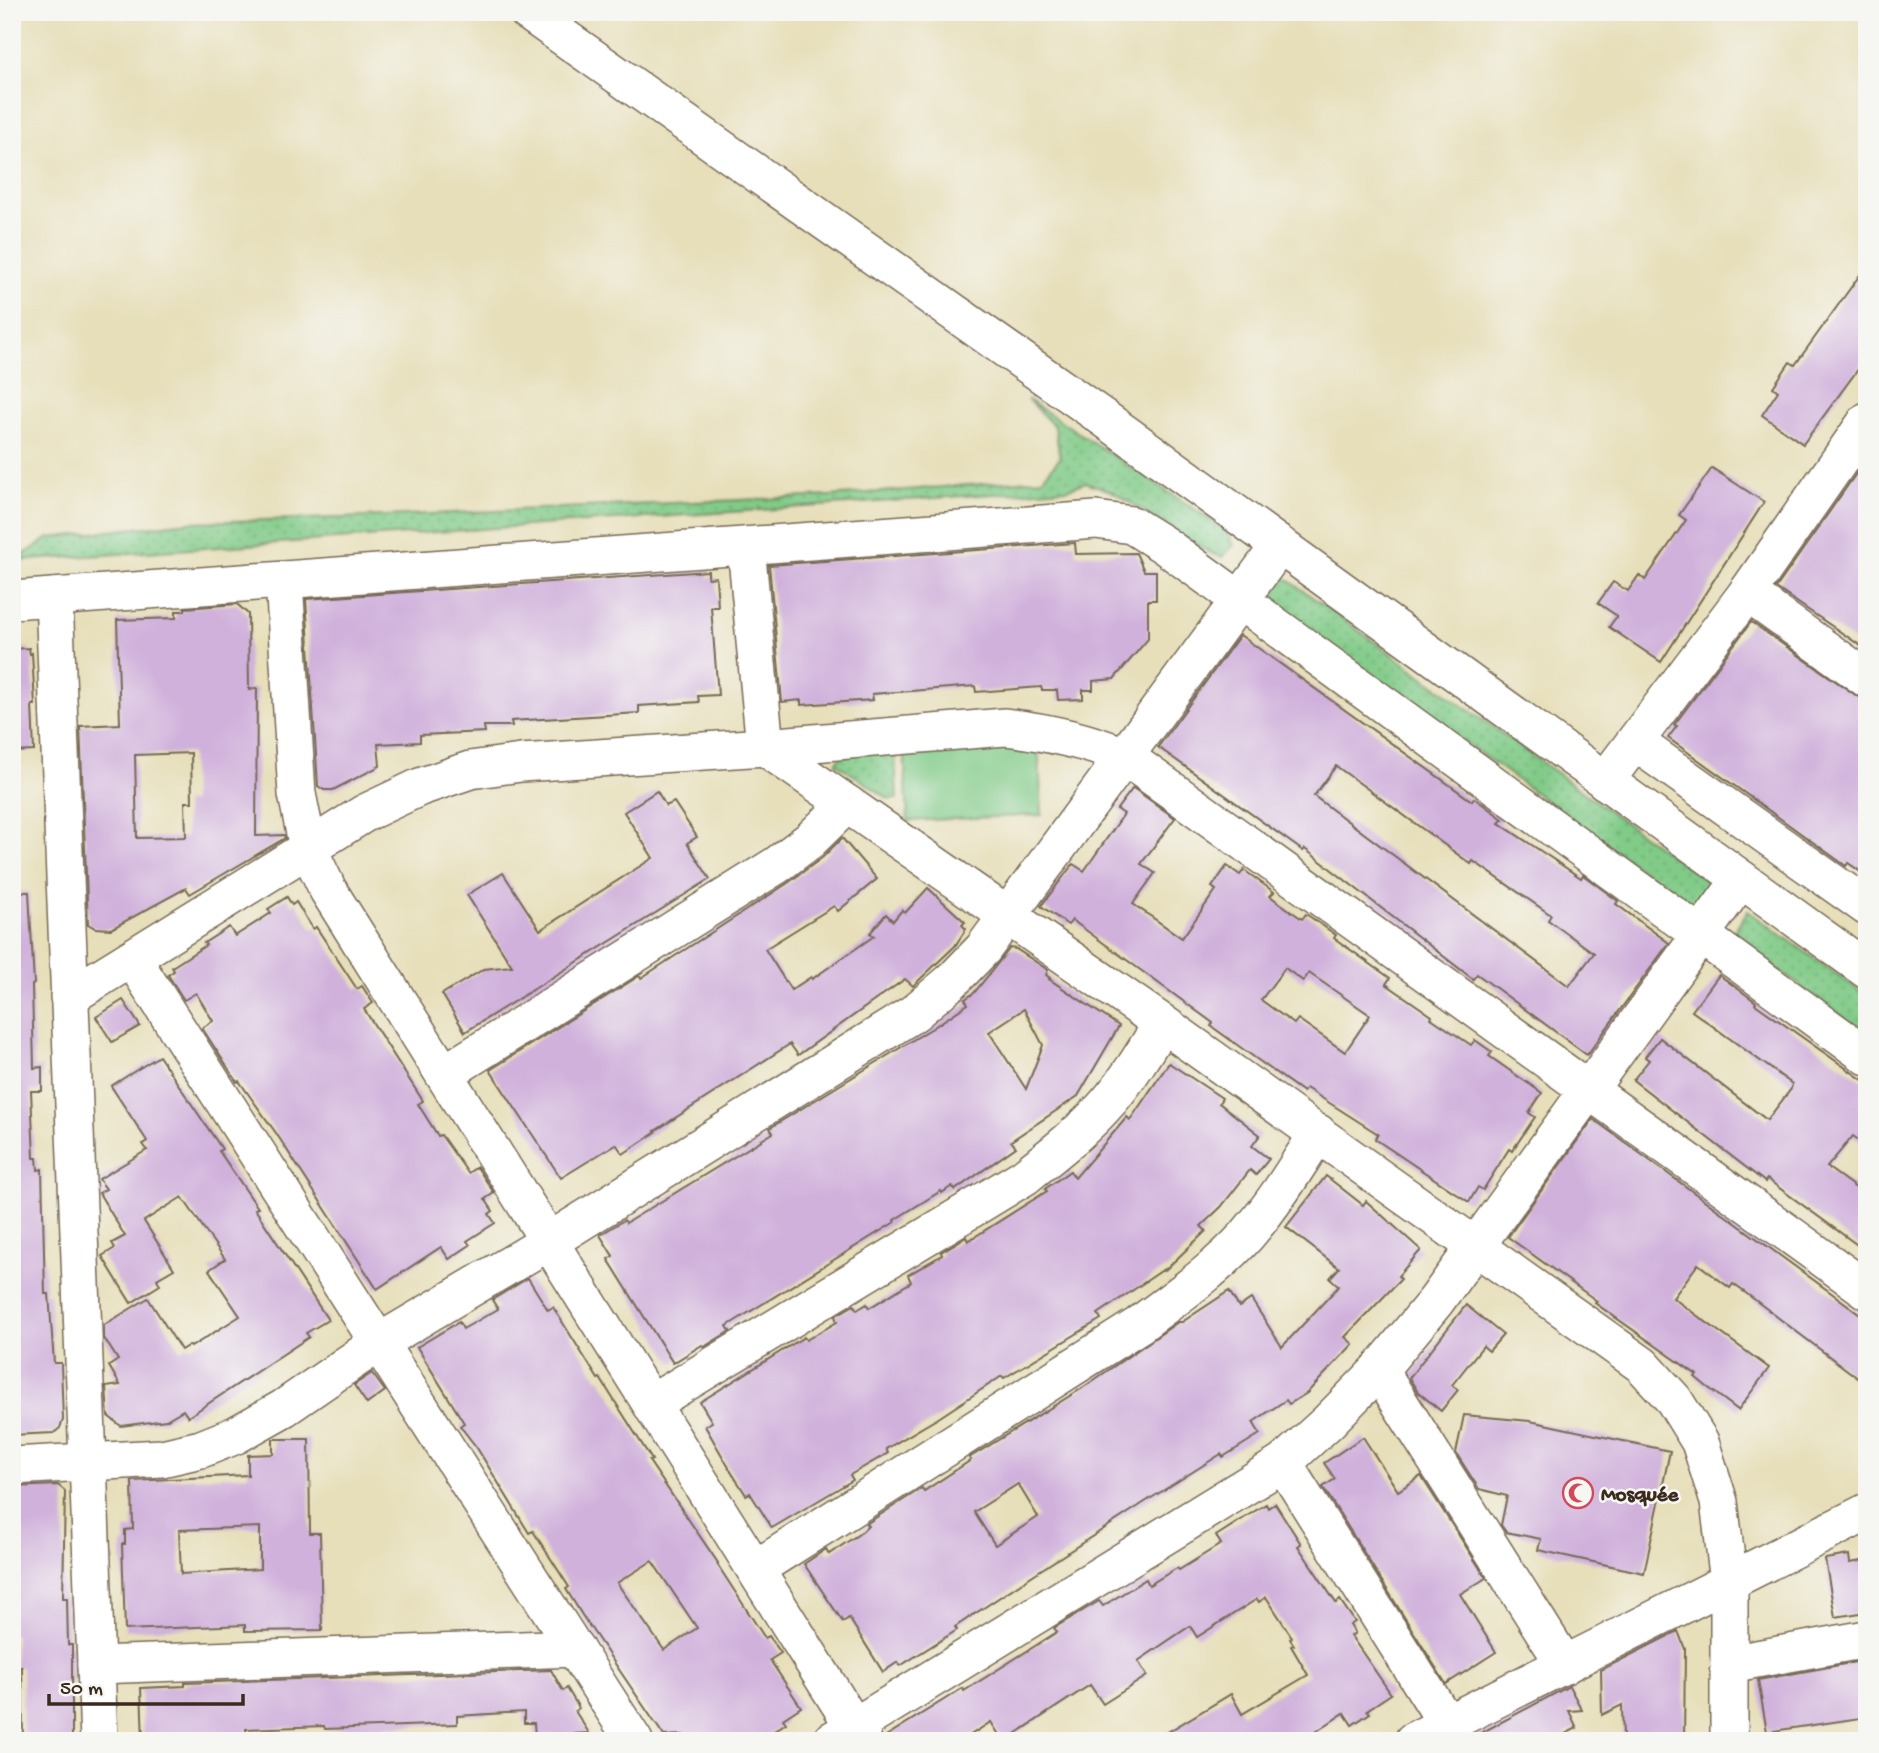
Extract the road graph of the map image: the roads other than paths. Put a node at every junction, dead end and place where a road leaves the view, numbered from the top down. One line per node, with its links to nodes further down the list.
1 (528, 12): 3 (street)
2 (1867, 421): 6 (street)
3 (1280, 545): 9 (street); 14 (street)
4 (746, 546): 5 (street); 9 (street); 12 (street)
5 (284, 580): 7 (street); 16 (street)
6 (1747, 593): 10 (street); 11 (street)
7 (54, 597): 8 (street); 23 (street)
8 (12, 600)
9 (1238, 600): 13 (street); 20 (street)
10 (1867, 680)
11 (1635, 741): 14 (street); 18 (street)
12 (765, 747): 13 (street); 15 (street); 16 (street)
13 (1124, 756): 19 (street); 27 (street)
14 (1605, 781): 17 (street)
15 (847, 804): 19 (street); 26 (street)
16 (308, 848): 21 (street); 26 (street)
17 (1741, 878): 20 (street); 22 (street)
18 (1867, 907)
19 (1008, 915): 24 (street); 29 (street)
20 (1700, 935): 25 (street); 27 (street)
21 (132, 958): 23 (street); 32 (street)
22 (1867, 970)
23 (69, 997): 35 (street)
24 (1162, 1023): 28 (street); 34 (street)
25 (1867, 1056)
26 (444, 1074): 29 (street)
27 (1588, 1090): 30 (street); 31 (street)
28 (1318, 1133): 30 (street); 39 (street)
29 (550, 1241): 32 (street); 34 (street)
30 (1477, 1245): 33 (street); 40 (street)
31 (1867, 1290)
32 (380, 1342): 35 (street); 42 (street)
33 (1379, 1370): 36 (street); 45 (street)
34 (652, 1404): 39 (street)
35 (87, 1463): 37 (street); 44 (street)
36 (1283, 1463): 46 (street); 47 (street)
37 (12, 1466)
38 (1867, 1512): 40 (street)
39 (757, 1568): 47 (street)
40 (1729, 1582): 43 (street); 45 (street)
41 (1867, 1639): 43 (street)
42 (575, 1648): 44 (street); 49 (street)
43 (1729, 1664): 51 (street)
44 (96, 1665): 48 (street)
45 (1565, 1665): 46 (street)
46 (1447, 1724): 50 (street)
47 (850, 1736)
48 (99, 1741)
49 (634, 1741)
50 (1413, 1741)
51 (1729, 1741)

